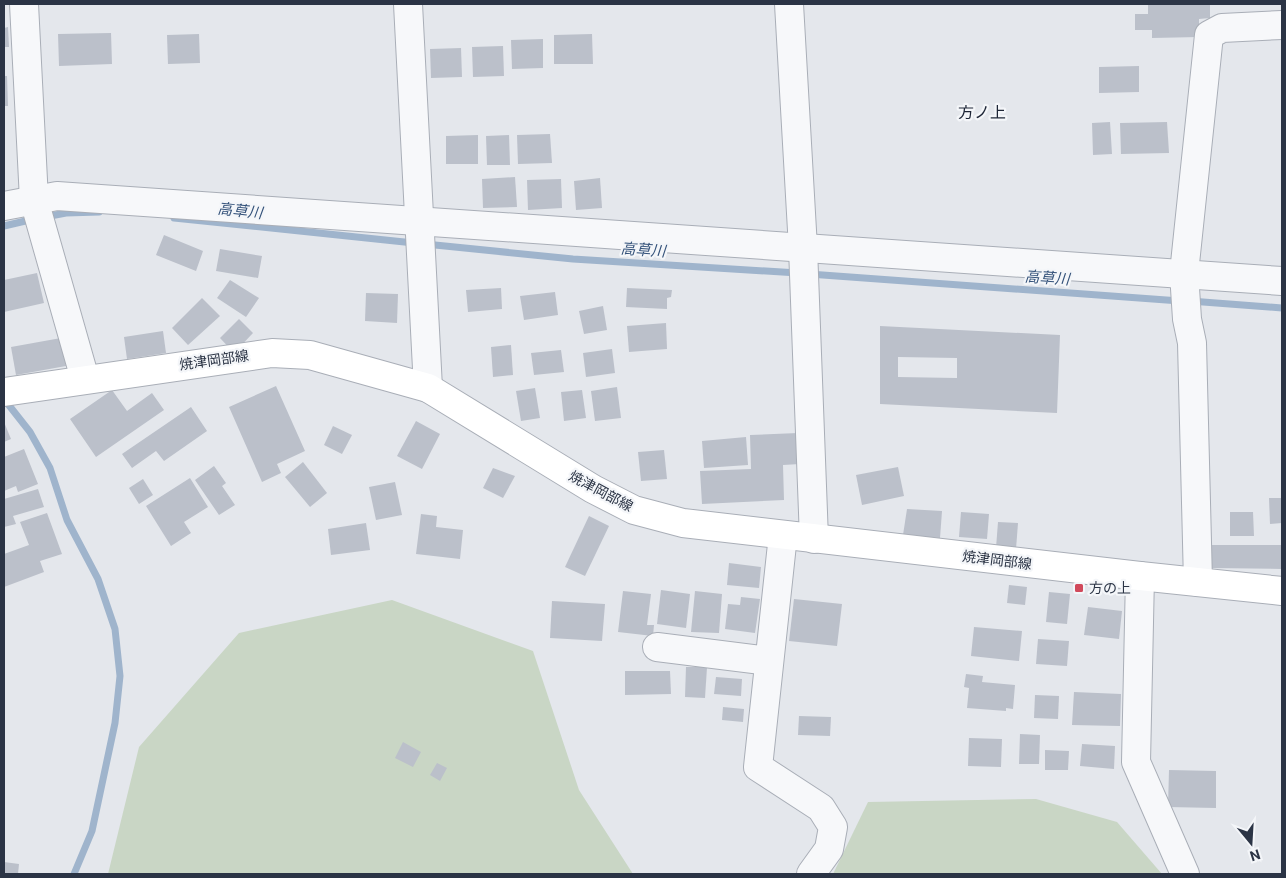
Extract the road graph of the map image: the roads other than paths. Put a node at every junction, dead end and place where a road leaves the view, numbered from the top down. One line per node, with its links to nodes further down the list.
1 (24, 4): 6 (street)
2 (408, 4): 7 (street)
3 (789, 4): 8 (street)
4 (1282, 25): 10 (street)
5 (4, 206): 6 (street)
6 (37, 211): 7 (street); 11 (street)
7 (419, 226): 8 (street); 12 (street)
8 (803, 253): 10 (street); 15 (street)
9 (1282, 281): 10 (street)
10 (1185, 282): 17 (street)
11 (85, 379): 12 (main road, 焼津岡部線); 13 (main road, 焼津岡部線)
12 (428, 388): 14 (main road, 焼津岡部線)
13 (8, 391)
14 (783, 535): 15 (main road, 焼津岡部線); 20 (street)
15 (814, 539): 16 (main road, 焼津岡部線)
16 (1140, 576): 17 (main road, 焼津岡部線); 22 (street)
17 (1198, 582): 18 (main road, 焼津岡部線)
18 (1282, 591)
19 (657, 647): 20 (street)
20 (769, 661): 21 (street)
21 (811, 874)
22 (1185, 874)

